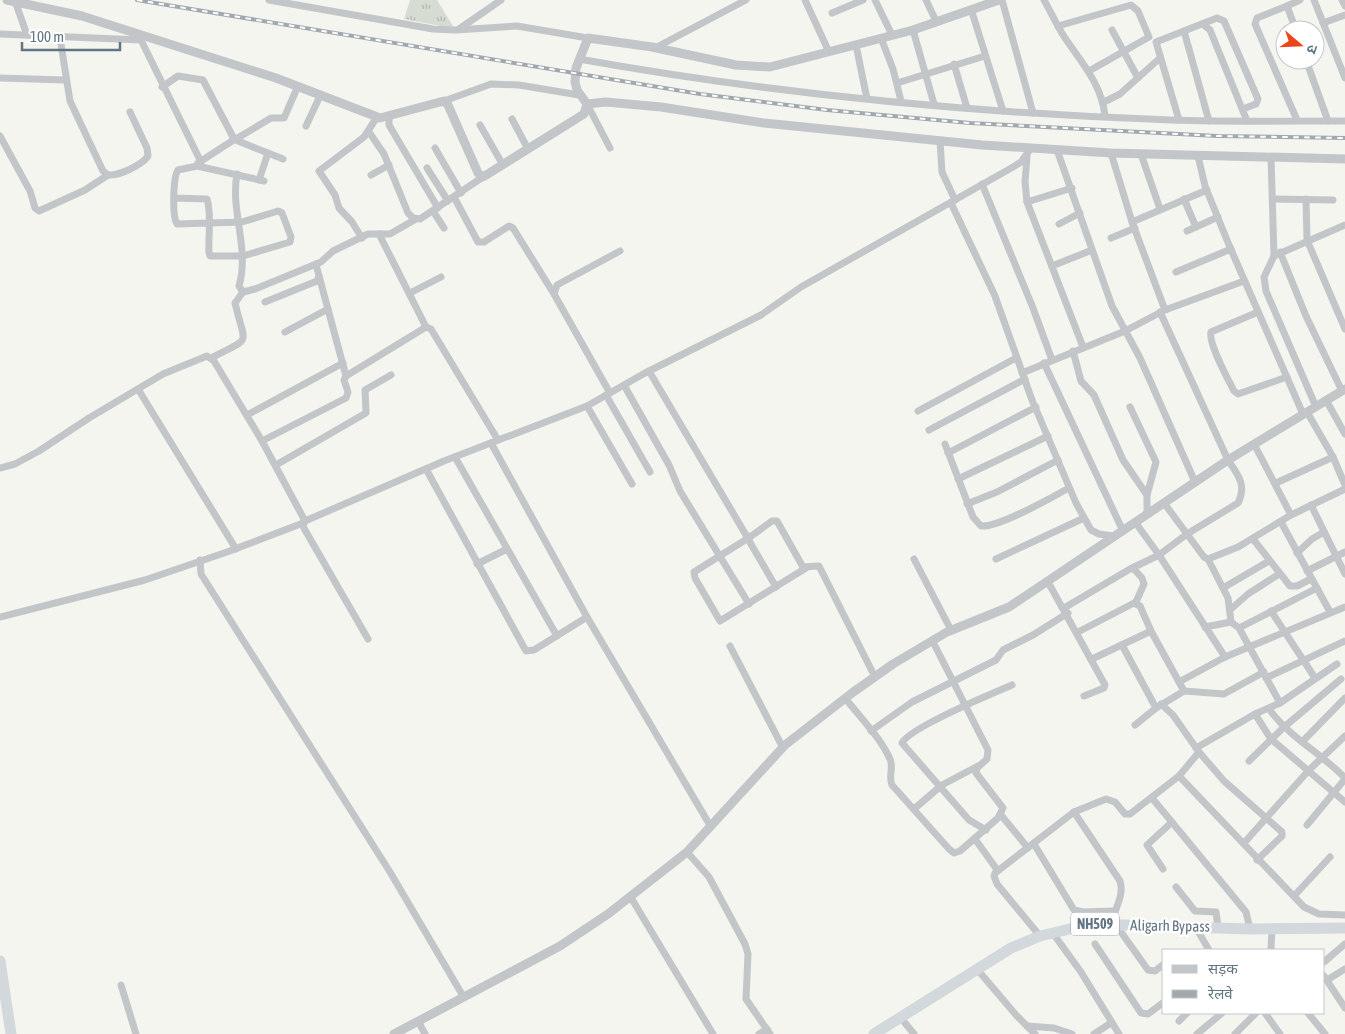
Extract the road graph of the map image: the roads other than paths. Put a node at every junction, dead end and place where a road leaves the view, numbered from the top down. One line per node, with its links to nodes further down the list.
1 (269, 0): 26 (street)
2 (501, 0): 26 (street)
3 (746, 0): 38 (street)
4 (805, 0): 39 (street)
5 (863, 0): 17 (street)
6 (875, 0): 32 (street)
7 (926, 0): 21 (street)
8 (1001, 0): 16 (street); 67 (street)
9 (1044, 0): 24 (street)
10 (1300, 0): 14 (street)
11 (1314, 0): 20 (street)
12 (1342, 0): 15 (street)
13 (11, 1): 31 (street); 34 (street)
14 (1287, 6): 19 (street); 74 (street)
15 (1345, 6)
16 (971, 9): 21 (street); 41 (street)
17 (832, 13)
18 (1345, 15): 22 (street)
19 (1292, 20)
20 (1322, 20)
21 (936, 21): 27 (street)
22 (1325, 22)
23 (1204, 25): 29 (street); 64 (street); 64 (street)
24 (1058, 26): 40 (street); 46 (street)
25 (1325, 28): 48 (street)
26 (456, 30): 35 (street)
27 (913, 30): 32 (street); 47 (street)
28 (1112, 30): 40 (street)
29 (1184, 31): 42 (street); 73 (street)
30 (0, 34): 31 (street)
31 (27, 35): 33 (street)
32 (892, 35): 36 (street)
33 (60, 38): 34 (street); 51 (street)
34 (140, 38): 53 (street); 54 (street)
35 (588, 38): 38 (street); 43 (street)
36 (881, 38): 37 (street); 52 (street)
37 (856, 45): 39 (street); 57 (street)
38 (655, 48): 39 (street)
39 (829, 52)
40 (1124, 52): 46 (street); 50 (street)
41 (985, 56): 44 (street); 65 (street)
42 (1160, 58): 50 (street); 72 (street)
43 (579, 59): 55 (street); 57 (street)
44 (954, 64): 47 (street); 63 (street)
45 (1310, 70): 76 (street)
46 (1089, 71): 60 (street)
47 (926, 73): 52 (street); 62 (street)
48 (1344, 73)
49 (0, 78): 51 (street)
50 (1138, 78): 60 (street)
51 (65, 80): 101 (street)
52 (897, 82): 59 (street)
53 (298, 86): 56 (street); 82 (street)
54 (162, 87): 82 (street); 96 (street)
55 (580, 94): 58 (street); 61 (street)
56 (320, 96): 69 (street); 79 (street)
57 (868, 99): 59 (street)
58 (444, 101): 70 (street); 103 (street)
59 (901, 101): 62 (street)
60 (1104, 102): 68 (street)
61 (587, 104): 83 (street); 85 (street); 86 (street)
62 (934, 104): 63 (street)
63 (967, 108): 65 (street)
64 (1243, 109): 75 (street)
65 (1003, 111): 67 (street)
66 (130, 112): 101 (street)
67 (1033, 113): 68 (street)
68 (1105, 116): 72 (street)
69 (377, 117): 70 (street); 80 (street)
70 (389, 117): 116 (street)
71 (512, 119): 86 (street)
72 (1179, 120): 73 (street)
73 (1209, 120): 75 (street)
74 (1297, 120): 75 (street); 76 (street)
75 (1247, 121)
76 (1328, 121): 77 (street)
77 (1345, 122)
78 (480, 125): 98 (street)
79 (306, 126)
80 (369, 132): 97 (street); 129 (street)
81 (0, 136): 101 (street)
82 (234, 139): 89 (street); 96 (street)
83 (940, 141): 88 (street); 113 (street)
84 (434, 148): 107 (street)
85 (610, 148)
86 (528, 149): 98 (street)
87 (1057, 150): 88 (street); 90 (street); 105 (street)
88 (1029, 152): 104 (street); 114 (street)
89 (268, 153): 94 (street); 100 (street)
90 (1111, 153): 91 (street); 123 (street)
91 (1142, 154): 92 (street); 115 (street)
92 (1198, 156): 93 (street); 106 (street)
93 (1271, 157): 95 (street); 110 (street)
94 (283, 159)
95 (1345, 159)
96 (199, 164): 100 (street); 108 (street)
97 (389, 165): 102 (street); 119 (street)
98 (503, 165): 103 (street)
99 (427, 168): 107 (street)
100 (237, 174): 121 (street)
101 (108, 175)
102 (371, 175)
103 (483, 177): 107 (street)
104 (982, 184): 113 (street); 158 (street)
105 (1072, 188): 114 (street); 117 (street)
106 (1207, 190): 109 (street); 118 (street)
107 (454, 197): 116 (street); 145 (street)
108 (174, 198): 120 (street); 120 (street)
109 (1184, 199): 115 (street); 126 (street)
110 (1273, 199): 111 (street); 135 (street)
111 (1306, 199): 112 (street); 131 (street)
112 (1333, 200)
113 (953, 201): 157 (street); 160 (street)
114 (1027, 202): 138 (street)
115 (1160, 209): 123 (street)
116 (436, 210): 119 (street); 125 (street)
117 (1080, 213): 122 (street); 133 (street)
118 (1218, 217): 126 (street); 132 (street)
119 (416, 219): 128 (street)
120 (209, 221): 121 (street); 136 (street)
121 (237, 222): 136 (street); 136 (street)
122 (1058, 224)
123 (1133, 225): 130 (street); 148 (street)
124 (1345, 225): 131 (street)
125 (444, 228)
126 (1196, 228): 127 (street)
127 (1187, 231)
128 (379, 234): 129 (street); 144 (street)
129 (362, 238): 137 (street)
130 (1111, 238)
131 (1307, 240): 135 (street); 151 (street)
132 (1231, 249): 139 (street); 142 (street)
133 (1092, 250): 138 (street); 152 (street)
134 (620, 251): 145 (street)
135 (1277, 254): 167 (street); 173 (street)
136 (243, 256): 143 (street)
137 (316, 264): 140 (street); 143 (street)
138 (1052, 266): 154 (street)
139 (1176, 272)
140 (319, 276): 146 (street); 147 (street)
141 (441, 277): 144 (street)
142 (1244, 280): 148 (street); 149 (street)
143 (242, 292): 156 (street)
144 (410, 293): 150 (street)
145 (554, 294): 168 (street)
146 (265, 302)
147 (328, 309): 153 (street); 159 (street)
148 (1162, 311): 152 (street); 189 (street)
149 (1258, 312): 164 (street); 164 (street)
150 (426, 327): 162 (street); 180 (street)
151 (1345, 329)
152 (1125, 331): 154 (street); 195 (street)
153 (285, 332)
154 (1083, 347): 155 (street)
155 (1073, 351): 158 (street); 201 (street)
156 (211, 358): 166 (street); 176 (street)
157 (1016, 358): 163 (street); 174 (street)
158 (1048, 362): 163 (street); 211 (street)
159 (343, 363): 162 (street); 176 (street)
160 (649, 371): 165 (street); 215 (street)
161 (391, 375): 190 (street)
162 (346, 376): 181 (street)
163 (1024, 376): 171 (street); 177 (street)
164 (1287, 377): 175 (street)
165 (624, 385): 168 (street); 222 (street)
166 (138, 388): 191 (street); 217 (street)
167 (1344, 390): 169 (street)
168 (608, 394): 170 (street); 193 (street)
169 (1326, 400): 173 (street); 178 (street)
170 (587, 406): 180 (street); 197 (street)
171 (1036, 407): 179 (street); 185 (street)
172 (1130, 407): 201 (street)
173 (1316, 407): 175 (street)
174 (918, 411)
175 (1305, 413): 184 (street); 187 (street)
176 (247, 416): 181 (street)
177 (929, 430)
178 (1345, 434)
179 (1048, 436): 188 (street); 194 (street)
180 (498, 440): 182 (street)
181 (262, 441): 190 (street)
182 (491, 444): 186 (street); 248 (street)
183 (944, 444): 185 (street)
184 (1254, 444): 189 (street); 196 (street)
185 (948, 453): 194 (street)
186 (455, 457): 192 (street); 218 (street)
187 (1333, 457): 196 (street); 198 (street)
188 (1058, 460): 199 (street); 202 (street)
189 (1228, 460): 195 (street); 213 (street)
190 (276, 465): 208 (street)
191 (0, 468)
192 (426, 469): 208 (street); 229 (street)
193 (650, 472)
194 (958, 479): 202 (street)
195 (1196, 482): 203 (street)
196 (1276, 483): 206 (street)
197 (632, 484)
198 (1345, 485)
199 (1069, 488): 202 (street); 207 (street)
200 (1345, 490): 204 (street)
201 (1147, 495): 205 (street)
202 (968, 504)
203 (1164, 504): 205 (street); 213 (street)
204 (1311, 505): 206 (street); 212 (street)
205 (1147, 514): 209 (street)
206 (1291, 515): 210 (street)
207 (1084, 518): 214 (street); 225 (street)
208 (304, 522): 217 (street); 257 (street)
209 (1135, 522): 211 (street); 221 (street)
210 (1281, 522): 216 (street); 219 (street)
211 (1123, 530): 214 (street)
212 (1324, 532): 219 (street); 223 (street)
213 (1187, 534): 221 (street); 226 (street)
214 (1114, 536): 236 (street)
215 (749, 538): 222 (street); 230 (street); 237 (street)
216 (1253, 539): 226 (street); 228 (street)
217 (236, 549): 227 (street)
218 (506, 549): 229 (street); 256 (street)
219 (1297, 552): 232 (street)
220 (1345, 552): 223 (street)
221 (1159, 555): 231 (street); 250 (street)
222 (719, 556): 241 (street); 241 (street)
223 (1336, 556): 232 (street); 234 (street)
224 (914, 559): 252 (street)
225 (996, 559)
226 (1208, 559): 238 (street)
227 (200, 560): 247 (street); 341 (street)
228 (1269, 561): 233 (street); 238 (street)
229 (477, 564): 256 (street)
230 (806, 568): 237 (street); 268 (street)
231 (1133, 568): 240 (street); 244 (street)
232 (1307, 571): 235 (street)
233 (1279, 574): 235 (street); 243 (street)
234 (1345, 574)
235 (1311, 579): 239 (street)
236 (1048, 582): 244 (street); 252 (street)
237 (776, 587): 241 (street)
238 (1223, 588): 243 (street)
239 (1316, 588): 245 (street); 246 (street)
240 (1136, 602): 253 (street); 254 (street)
241 (749, 604)
242 (1345, 607): 246 (street)
243 (1230, 609): 249 (street)
244 (1066, 611): 254 (street); 271 (street)
245 (1271, 611): 251 (street); 255 (street)
246 (1330, 612): 255 (street)
247 (0, 616)
248 (587, 617): 256 (street); 307 (street)
249 (1231, 622): 250 (street); 251 (street)
250 (1205, 627): 263 (street)
251 (1239, 628): 262 (street)
252 (951, 630): 258 (street)
253 (1150, 631): 260 (street); 272 (street)
254 (1078, 632): 264 (street)
255 (1286, 633): 262 (street); 265 (street)
256 (557, 636)
257 (368, 638)
258 (932, 640): 268 (street); 271 (street)
259 (1345, 641): 265 (street)
260 (1122, 645): 264 (street); 280 (street)
261 (730, 646): 289 (street)
262 (1249, 646): 263 (street); 267 (street)
263 (1225, 657): 272 (street)
264 (1092, 659): 275 (street)
265 (1304, 659): 267 (street); 269 (street)
266 (1337, 664): 269 (street)
267 (1265, 675): 274 (street); 278 (street)
268 (874, 677): 276 (street)
269 (1315, 678): 278 (street)
270 (1341, 679): 284 (street)
271 (952, 681): 279 (street); 285 (street)
272 (1179, 682): 274 (street)
273 (1012, 685): 279 (street)
274 (1184, 691): 280 (street)
275 (1084, 696)
276 (845, 698): 285 (street); 289 (street)
277 (1345, 698): 288 (street)
278 (1280, 703): 281 (street)
279 (966, 706): 293 (street); 297 (street)
280 (1159, 706): 283 (street); 290 (street)
281 (1269, 709): 282 (street); 284 (street)
282 (1255, 714): 287 (street); 290 (street)
283 (1135, 725)
284 (1283, 728): 287 (street); 288 (street)
285 (871, 731): 301 (street)
286 (1345, 736): 291 (street)
287 (1271, 739): 292 (street); 294 (street)
288 (1302, 742): 291 (street)
289 (783, 748): 307 (street)
290 (1197, 750): 295 (street); 304 (street)
291 (1322, 756): 294 (street); 296 (street)
292 (1249, 761)
293 (979, 766): 297 (street); 303 (street)
294 (1309, 770): 298 (street); 304 (street)
295 (1179, 776): 299 (street); 310 (street)
296 (1345, 779): 298 (street)
297 (940, 787): 301 (street); 308 (street)
298 (1334, 790): 300 (street); 306 (street)
299 (1152, 798): 302 (street); 305 (street)
300 (1345, 802)
301 (914, 809): 309 (street)
302 (1074, 812): 311 (street); 321 (street)
303 (1001, 815): 308 (street); 311 (street)
304 (1266, 818): 310 (street); 314 (street)
305 (1172, 822): 315 (street); 326 (street)
306 (1307, 825)
307 (711, 827): 312 (street)
308 (986, 830): 309 (street)
309 (975, 839): 316 (street)
310 (1244, 843): 314 (street)
311 (1031, 846): 316 (street); 321 (street)
312 (686, 852): 318 (street); 354 (street)
313 (1330, 857): 319 (street)
314 (1258, 860): 319 (street)
315 (1163, 869)
316 (998, 871): 328 (street)
317 (1176, 888): 322 (street)
318 (630, 896): 341 (street); 359 (street)
319 (1294, 896): 320 (street)
320 (1344, 913)
321 (1114, 919): 323 (highway, Aligarh Bypass / NH509); 327 (highway, Aligarh Bypass / NH509); 335 (street)
322 (1218, 921): 323 (highway, Aligarh Bypass / NH509); 326 (highway, Aligarh Bypass / NH509)
323 (1195, 926): 331 (street)
324 (1272, 928): 325 (highway, Aligarh Bypass / NH509); 326 (highway, Aligarh Bypass / NH509); 332 (street)
325 (1345, 928)
326 (1250, 929)
327 (1052, 932): 328 (highway, Aligarh Bypass / NH509); 352 (street)
328 (1040, 936): 336 (highway, Aligarh Bypass / NH509)
329 (1095, 944): 342 (street)
330 (1345, 944): 334 (street)
331 (1208, 949)
332 (1271, 949)
333 (0, 961): 338 (highway)
334 (1325, 961)
335 (1162, 966)
336 (978, 969): 349 (highway, Aligarh Bypass / NH509); 353 (street)
337 (1345, 969): 339 (street)
338 (1, 976): 355 (highway)
339 (1325, 978): 343 (street)
340 (121, 985): 356 (street)
341 (463, 996): 350 (street)
342 (1162, 1004)
343 (1345, 1008)
344 (1186, 1014): 351 (street)
345 (1221, 1014): 367 (street)
346 (1254, 1014): 368 (street)
347 (1266, 1014): 369 (street)
348 (1309, 1014): 370 (street)
349 (901, 1018): 361 (highway, Aligarh Bypass / NH509); 362 (street)
350 (418, 1021): 357 (street); 358 (street)
351 (1179, 1021)
352 (1111, 1023): 365 (street); 366 (street)
353 (1026, 1026): 363 (street); 364 (street)
354 (768, 1032): 360 (street)
355 (11, 1034)
356 (136, 1034)
357 (394, 1034)
358 (425, 1034)
359 (713, 1034)
360 (759, 1034)
361 (874, 1034)
362 (914, 1034)
363 (1035, 1034)
364 (1072, 1034)
365 (1094, 1034)
366 (1119, 1034)
367 (1197, 1034)
368 (1235, 1034)
369 (1280, 1034)
370 (1325, 1034)

